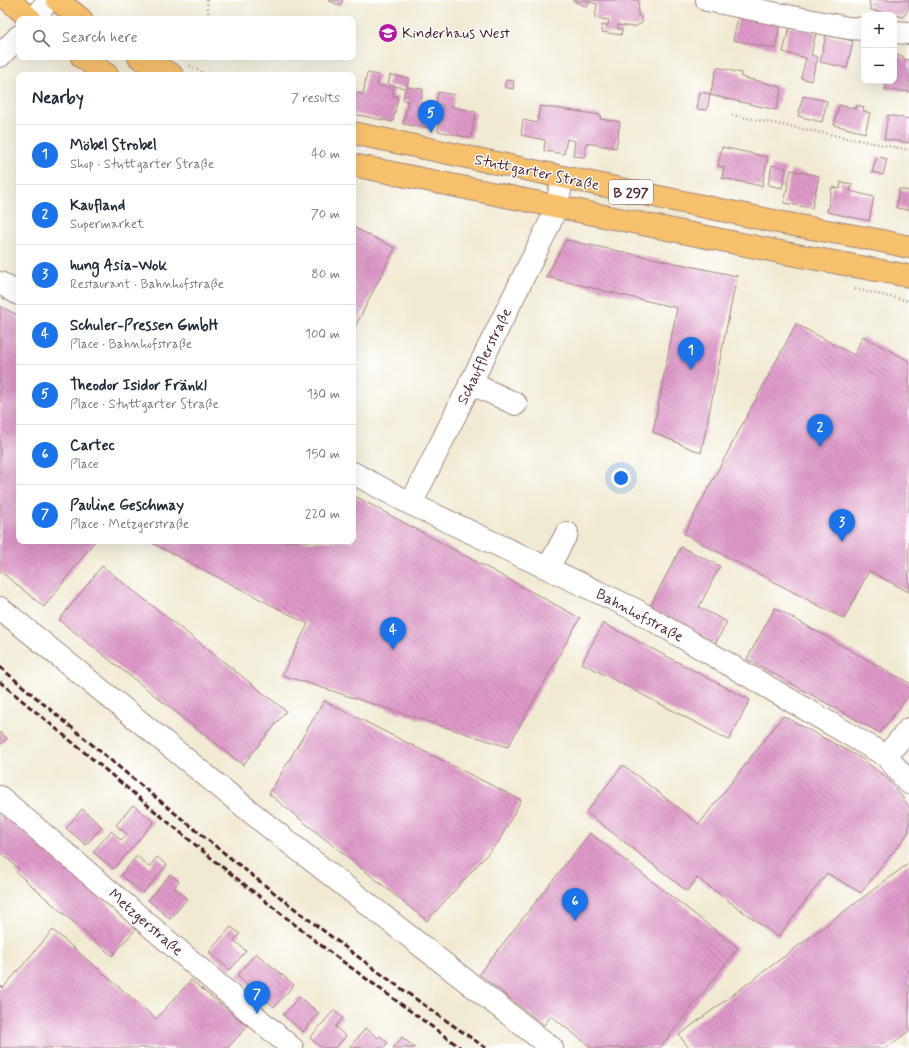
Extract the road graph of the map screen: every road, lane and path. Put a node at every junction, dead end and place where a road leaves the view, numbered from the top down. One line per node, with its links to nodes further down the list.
1 (9, 0): 6 (main road)
2 (49, 0): 7 (street)
3 (57, 0): 8 (main road)
4 (207, 0): 9 (path)
5 (707, 0): 10 (street)
6 (27, 16)
7 (36, 16)
8 (77, 16)
9 (209, 16)
10 (861, 29)
11 (897, 32): 12 (street)
12 (909, 33)
13 (16, 39): 14 (street)
14 (0, 56)
15 (86, 60): 17 (main road)
16 (144, 60): 18 (main road)
17 (103, 72)
18 (166, 72)
19 (732, 115): 21 (path)
20 (356, 134): 23 (main road, Stuttgarter Straße / B 297)
21 (909, 150)
22 (356, 166): 24 (main road, Stuttgarter Straße / B 297)
23 (563, 178): 24 (street, Schaufflerstraße); 25 (main road, Stuttgarter Straße / B 297)
24 (556, 207): 26 (main road, Stuttgarter Straße / B 297); 29 (street, Schaufflerstraße)
25 (909, 247)
26 (909, 276)
27 (0, 284): 28 (street)
28 (16, 292)
29 (470, 383): 30 (street); 32 (street, Schaufflerstraße)
30 (516, 404)
31 (356, 475): 32 (street, Bahnhofstraße)
32 (411, 504): 34 (street, Bahnhofstraße)
33 (567, 533): 34 (street)
34 (548, 568): 37 (street, Bahnhofstraße)
35 (0, 608): 41 (street)
36 (909, 729): 37 (street)
37 (886, 756): 38 (street, Bahnhofstraße)
38 (909, 783)
39 (0, 796): 40 (street, Metzgerstraße)
40 (292, 1048)
41 (552, 1048)

